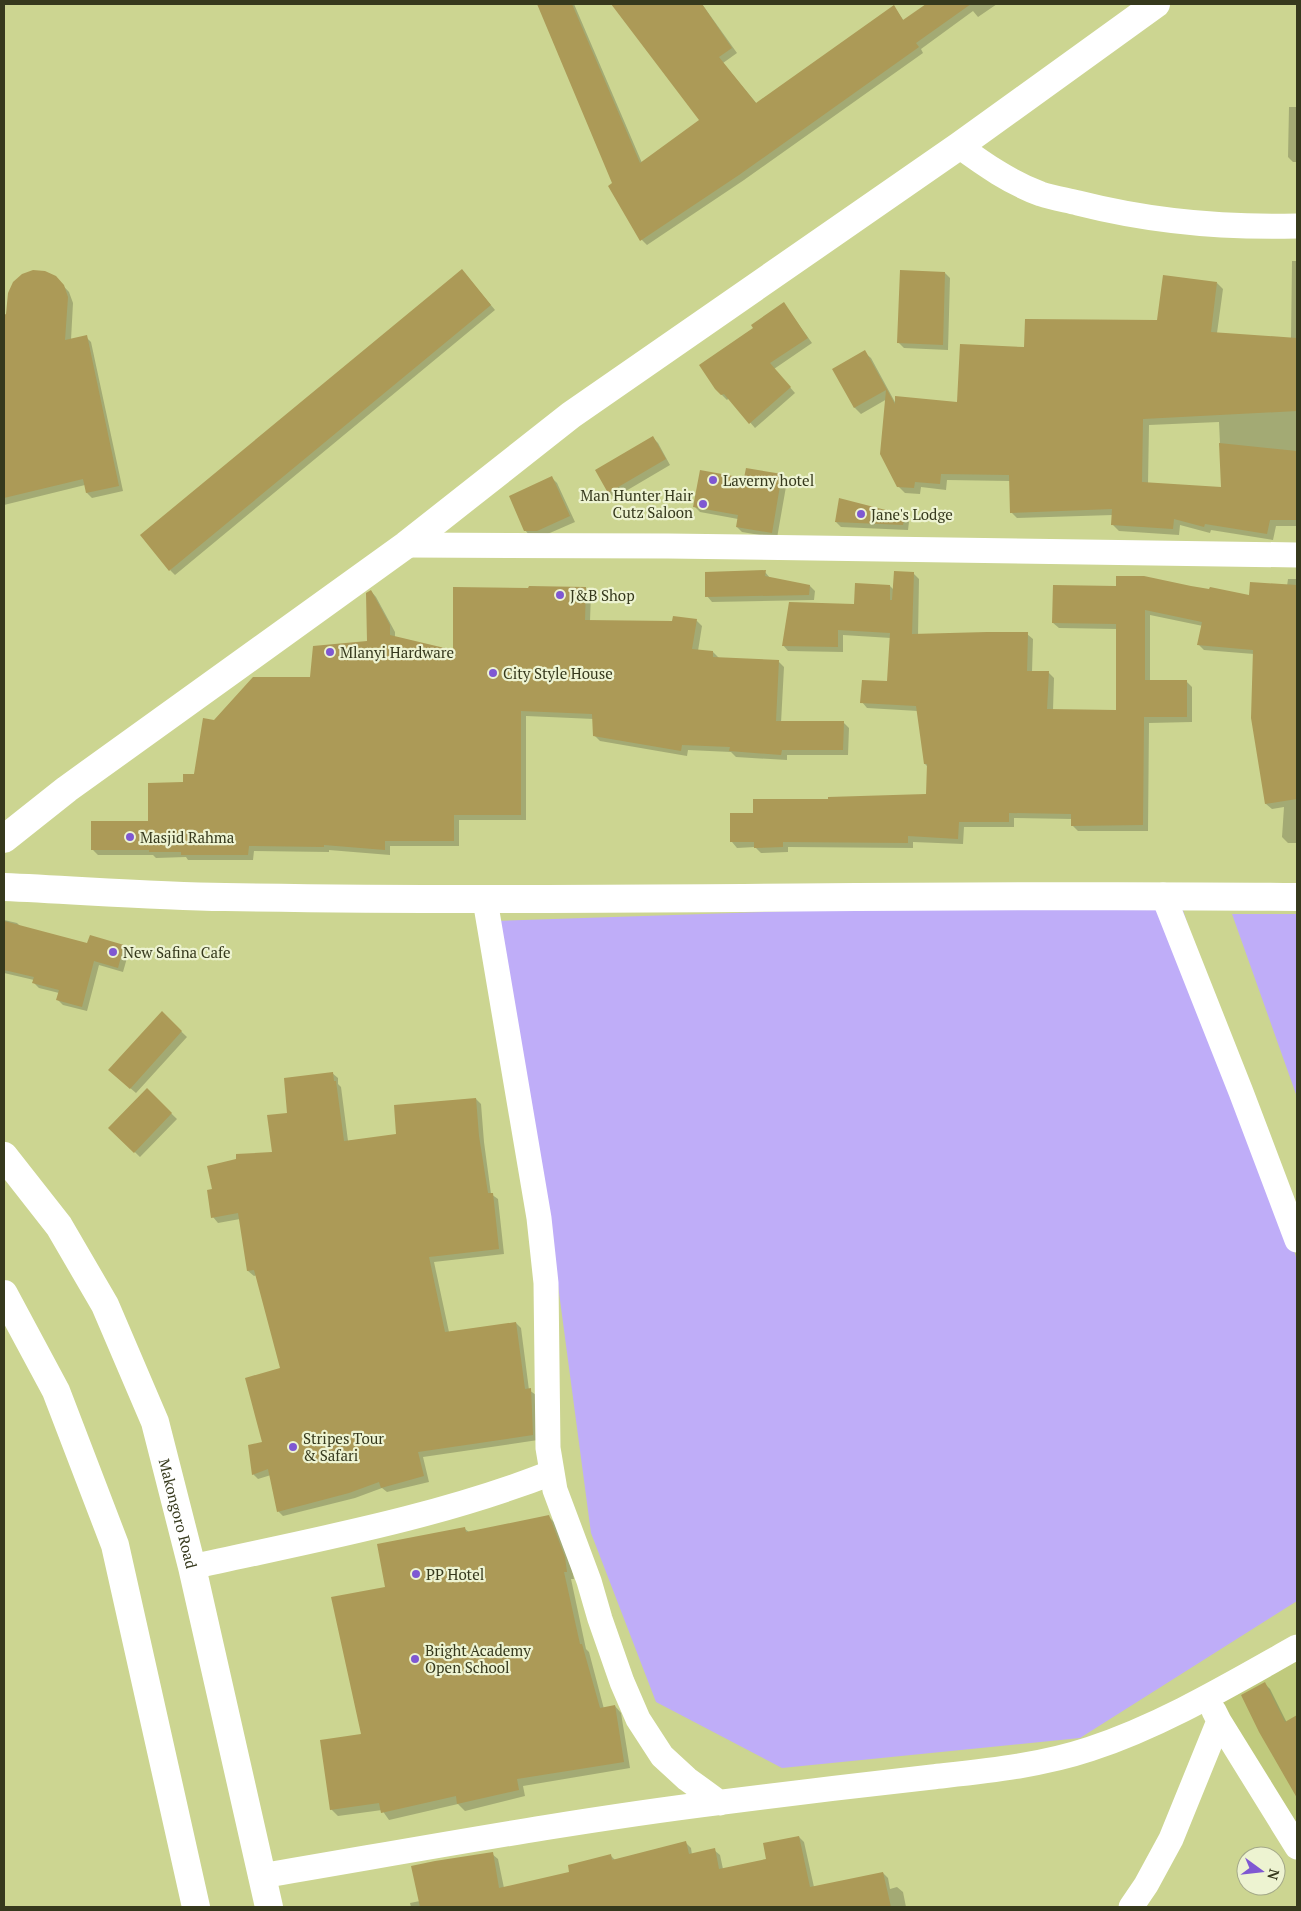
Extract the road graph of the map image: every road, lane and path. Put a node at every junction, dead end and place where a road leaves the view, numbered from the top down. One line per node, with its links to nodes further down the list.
1 (1156, 4): 2 (street)
2 (959, 146): 3 (street); 4 (street)
3 (1297, 226)
4 (406, 545): 5 (street); 6 (street)
5 (1297, 554)
6 (4, 839)
7 (4, 887): 10 (street)
8 (1163, 895): 9 (street); 10 (street); 12 (street)
9 (1297, 897)
10 (484, 900): 14 (street)
11 (4, 1156): 15 (street, Makongoro Road)
12 (1297, 1240)
13 (4, 1294): 22 (street)
14 (551, 1473): 15 (street); 19 (street)
15 (192, 1567): 21 (street, Makongoro Road)
16 (1297, 1647): 17 (street)
17 (1209, 1698): 18 (street); 19 (street)
18 (1219, 1721): 20 (street); 24 (street)
19 (720, 1803): 21 (street)
20 (1297, 1848)
21 (261, 1876): 23 (street, Makongoro Road)
22 (196, 1907)
23 (269, 1907)
24 (1131, 1907)

